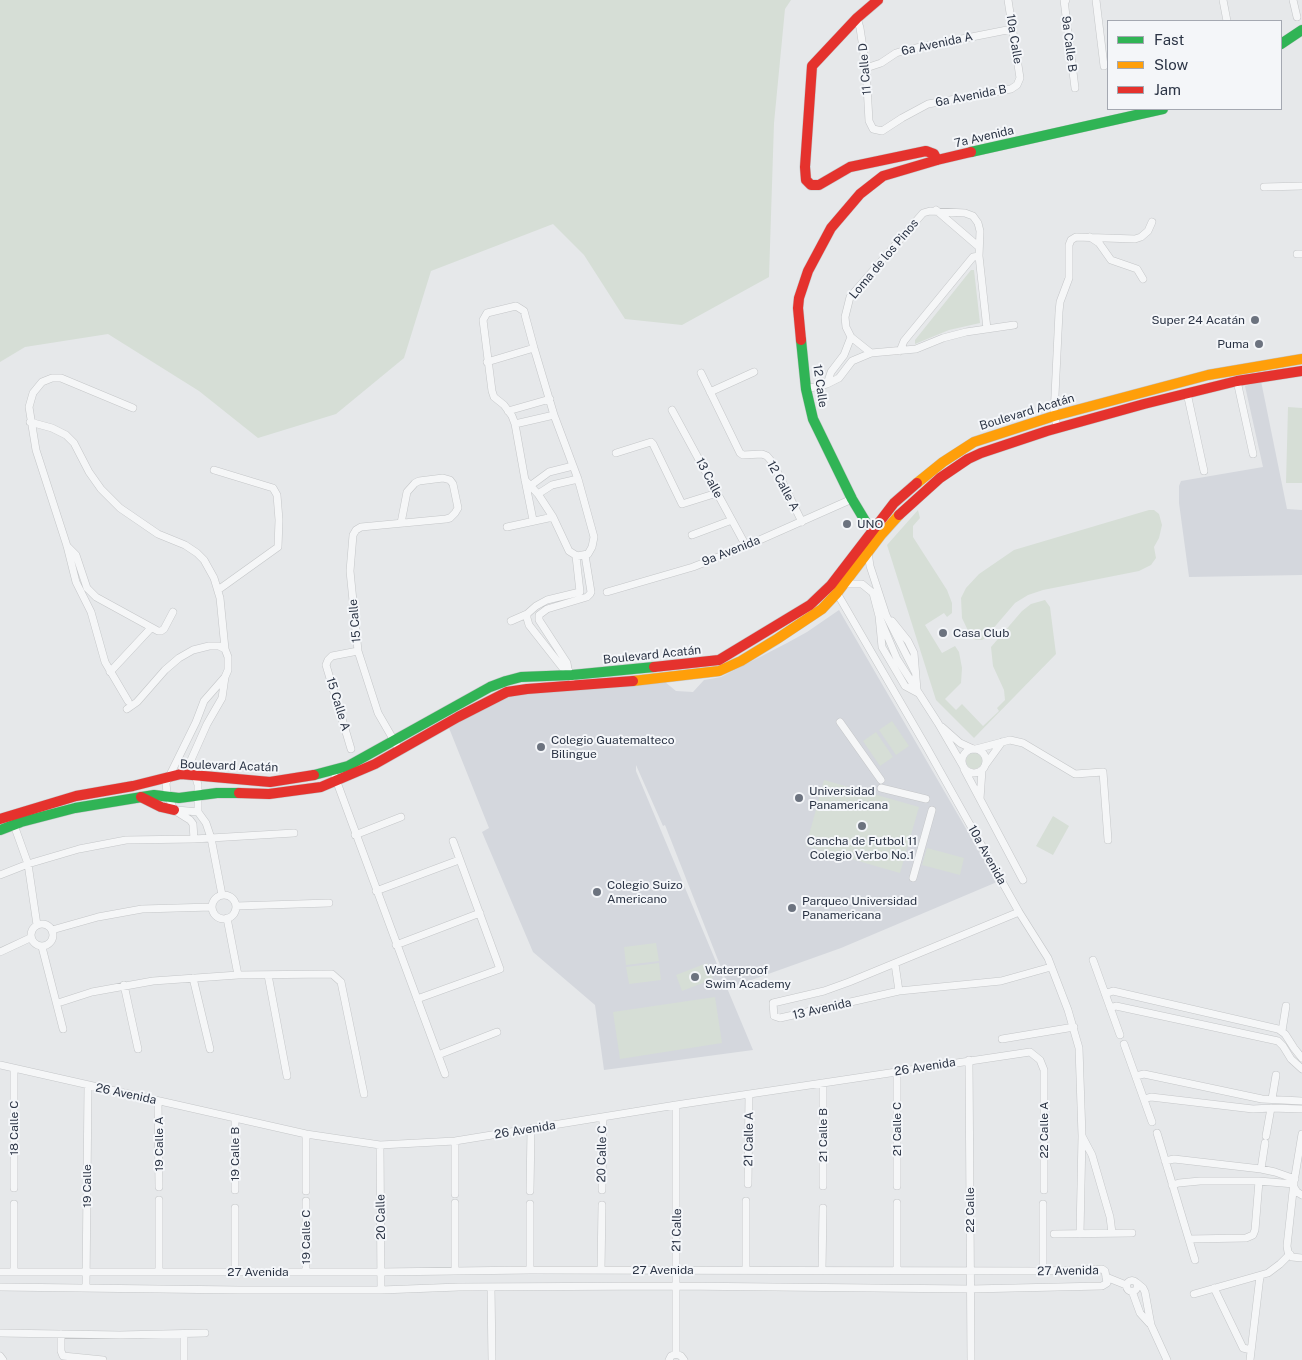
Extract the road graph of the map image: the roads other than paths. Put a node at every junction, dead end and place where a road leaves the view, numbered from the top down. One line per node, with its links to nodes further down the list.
1 (878, 0): 8 (main road)
2 (1008, 0): 10 (street, 10a Calle)
3 (1065, 0): 16 (street, 9a Calle B)
4 (1096, 0): 13 (street)
5 (1223, 0): 9 (street)
6 (1293, 0): 7 (street)
7 (1297, 17)
8 (857, 18): 14 (street, 11 Calle D); 19 (main road)
9 (1227, 20)
10 (1012, 29): 14 (street, 6a Avenida A); 15 (street, 10a Calle)
11 (1302, 30): 12 (main road)
12 (1282, 43)
13 (1104, 66)
14 (866, 68): 18 (street, 11 Calle D)
15 (1020, 78): 18 (street, 6a Avenida B)
16 (1075, 88)
17 (1159, 110): 19 (main road, 7a Avenida)
18 (869, 122)
19 (937, 160): 24 (main road, 7a Avenida)
20 (1302, 186): 21 (street)
21 (1264, 188)
22 (936, 210): 26 (street); 26 (street); 31 (street, Loma de los Pinos)
23 (1152, 222): 25 (street)
24 (831, 228): 44 (main road, 12 Calle)
25 (1090, 237): 28 (street); 52 (street)
26 (979, 247): 27 (street)
27 (979, 256): 30 (street); 33 (street)
28 (1142, 279)
29 (1014, 325): 30 (street)
30 (987, 329): 33 (street)
31 (851, 337): 34 (street); 35 (street)
32 (534, 348): 37 (street); 37 (street); 47 (street)
33 (900, 350): 34 (street)
34 (871, 353): 38 (street)
35 (844, 355): 38 (street); 43 (street)
36 (1302, 359): 52 (main road, Boulevard Acatán)
37 (487, 362): 50 (street)
38 (852, 362): 43 (street)
39 (1302, 371): 42 (main road, Boulevard Acatán)
40 (754, 372): 45 (street)
41 (701, 373): 45 (street, 12 Calle A)
42 (1237, 381): 46 (main road, Boulevard Acatán); 57 (street)
43 (827, 384): 44 (street)
44 (806, 389): 66 (main road, 12 Calle)
45 (710, 392): 70 (street, 12 Calle A)
46 (1187, 393): 55 (main road, Boulevard Acatán); 60 (street)
47 (550, 399): 50 (street); 51 (street)
48 (133, 408): 53 (street)
49 (672, 410): 64 (street, 13 Calle)
50 (508, 411): 54 (street)
51 (554, 415): 54 (street); 58 (street)
52 (1054, 416): 55 (street); 73 (main road, Boulevard Acatán)
53 (30, 422): 75 (street); 81 (street)
54 (515, 424): 62 (street)
55 (1058, 428): 73 (main road, Boulevard Acatán)
56 (616, 453): 64 (street)
57 (1253, 454)
58 (573, 466): 61 (street); 63 (street)
59 (214, 470): 81 (street)
60 (1204, 471)
61 (578, 479): 65 (street); 78 (street)
62 (524, 480): 63 (street); 68 (street)
63 (530, 486): 65 (street)
64 (717, 493): 69 (street, 13 Calle)
65 (538, 494): 67 (street)
66 (852, 499): 70 (street, 9a Avenida); 73 (main road, 12 Calle)
67 (553, 517): 68 (street); 79 (street)
68 (533, 520): 72 (street)
69 (732, 520): 74 (street); 76 (street, 13 Calle)
70 (802, 522): 76 (street, 9a Avenida)
71 (401, 523): 71 (street, 15 Calle); 93 (street, 15 Calle)
72 (507, 527)
73 (877, 532): 77 (main road, Boulevard Acatán); 96 (main road, Boulevard Acatán)
74 (692, 535)
75 (66, 546): 84 (street); 85 (street)
76 (746, 546): 82 (street, 9a Avenida)
77 (868, 552): 80 (main road, Boulevard Acatán); 89 (street)
78 (585, 555): 79 (street); 86 (street)
79 (576, 556): 86 (street)
80 (844, 584): 83 (main road, Boulevard Acatán); 89 (street)
81 (218, 590): 92 (street)
82 (607, 592)
83 (837, 593): 96 (main road, Boulevard Acatán); 137 (street, 10a Avenida)
84 (96, 597): 85 (street); 91 (street)
85 (88, 604): 94 (street)
86 (543, 608): 88 (street); 96 (street)
87 (173, 612): 91 (street)
88 (527, 614): 90 (street); 96 (street)
89 (882, 615): 97 (street); 97 (street)
90 (511, 621)
91 (151, 628): 94 (street)
92 (225, 649): 94 (street); 95 (street)
93 (358, 651): 101 (street, 15 Calle); 102 (street, 15 Calle A)
94 (110, 672)
95 (225, 677): 106 (street); 108 (street)
96 (571, 677): 101 (main road, Boulevard Acatán)
97 (918, 693): 99 (street)
98 (840, 722): 112 (street)
99 (938, 723): 103 (street); 105 (street)
100 (1002, 742): 103 (street); 104 (street); 125 (street)
101 (397, 746): 107 (main road, Boulevard Acatán)
102 (351, 749)
103 (974, 749): 104 (street); 105 (street)
104 (984, 767): 105 (street); 113 (street)
105 (964, 768): 113 (street)
106 (195, 775): 107 (main road, Boulevard Acatán); 108 (main road, Boulevard Acatán); 110 (street)
107 (334, 776): 110 (main road, Boulevard Acatán); 122 (street)
108 (168, 778): 109 (street); 118 (main road, Boulevard Acatán)
109 (168, 796): 110 (main road, Boulevard Acatán); 111 (main road, Boulevard Acatán); 114 (street)
110 (198, 796): 116 (street)
111 (142, 797): 114 (main road); 119 (main road, Boulevard Acatán)
112 (926, 799)
113 (981, 802): 131 (street)
114 (174, 810): 116 (street); 124 (street)
115 (932, 810): 130 (street)
116 (198, 812): 123 (street)
117 (402, 818): 122 (street)
118 (0, 819)
119 (14, 825): 120 (main road, Boulevard Acatán); 128 (street)
120 (0, 830)
121 (294, 833): 123 (street)
122 (355, 835): 132 (street)
123 (212, 838): 124 (street); 133 (street)
124 (194, 839): 128 (street)
125 (1108, 840)
126 (453, 841): 127 (street)
127 (459, 860): 132 (street); 138 (street)
128 (28, 864): 129 (street); 140 (street)
129 (0, 875)
130 (913, 878)
131 (1023, 880)
132 (376, 892): 143 (street)
133 (222, 895): 135 (street); 136 (street)
134 (329, 903): 135 (street)
135 (236, 906): 139 (street)
136 (212, 907): 139 (street); 141 (street)
137 (1019, 912): 147 (street, 13 Avenida); 148 (street, 10a Avenida)
138 (480, 913): 143 (street); 155 (street)
139 (227, 918): 150 (street)
140 (37, 925): 141 (street); 142 (street)
141 (52, 930): 144 (street)
142 (30, 938): 144 (street); 145 (street)
143 (396, 945): 155 (street)
144 (42, 947): 156 (street)
145 (0, 952)
146 (1093, 960): 154 (street)
147 (895, 964): 153 (street); 153 (street, 13 Avenida)
148 (1051, 967): 153 (street, 13 Avenida); 159 (street, 10a Avenida)
149 (268, 975): 150 (street); 177 (street); 182 (street)
150 (238, 976): 151 (street)
151 (193, 978): 152 (street); 167 (street)
152 (124, 985): 156 (street); 166 (street)
153 (899, 991)
154 (1105, 994): 158 (street); 161 (street)
155 (417, 999): 168 (street)
156 (58, 1003): 160 (street)
157 (1286, 1006): 161 (street)
158 (1110, 1008): 163 (street); 173 (street)
159 (1074, 1027): 164 (street); 198 (street, 10a Avenida)
160 (63, 1029)
161 (1282, 1031): 169 (street)
162 (497, 1032): 168 (street)
163 (1120, 1035)
164 (1002, 1039)
165 (1124, 1044): 178 (street)
166 (138, 1049)
167 (210, 1049)
168 (438, 1055): 176 (street)
169 (1302, 1058)
170 (969, 1060): 174 (street, 26 Avenida); 175 (street, 26 Avenida); 252 (street, 22 Calle)
171 (0, 1065): 172 (street, 26 Avenida)
172 (14, 1068): 181 (street, 26 Avenida); 210 (street, 18 Calle C)
173 (1302, 1069)
174 (1044, 1070): 214 (street, 22 Calle A)
175 (897, 1072): 180 (street, 26 Avenida); 208 (street, 21 Calle C)
176 (445, 1074)
177 (287, 1076)
178 (1136, 1076): 184 (street); 185 (street)
179 (1276, 1076): 184 (street)
180 (823, 1084): 183 (street, 26 Avenida); 207 (street, 21 Calle B)
181 (88, 1086): 186 (street, 26 Avenida); 248 (street, 19 Calle)
182 (364, 1094)
183 (749, 1094): 188 (street, 26 Avenida); 205 (street, 21 Calle A)
184 (1272, 1099): 187 (street)
185 (1144, 1100): 189 (street); 193 (street)
186 (158, 1101): 192 (street, 26 Avenida); 209 (street, 19 Calle A)
187 (1302, 1101)
188 (676, 1105): 191 (street, 26 Avenida); 239 (street, 21 Calle)
189 (1271, 1108): 190 (street); 202 (street)
190 (1302, 1110)
191 (603, 1117): 194 (street, 26 Avenida); 213 (street, 20 Calle C)
192 (235, 1118): 196 (street, 26 Avenida); 211 (street, 19 Calle B)
193 (1152, 1122)
194 (531, 1129): 199 (street, 26 Avenida); 212 (street)
195 (1157, 1133): 201 (street)
196 (306, 1134): 200 (street, 26 Avenida); 215 (street, 19 Calle C)
197 (1302, 1134): 204 (street)
198 (1082, 1136): 229 (street, 10a Avenida); 232 (street, 10a Avenida)
199 (455, 1141): 200 (street, 26 Avenida); 216 (street)
200 (380, 1145): 251 (street, 20 Calle)
201 (1165, 1161): 202 (street); 206 (street)
202 (1261, 1170): 204 (street)
203 (1259, 1180): 204 (street); 206 (street); 233 (street)
204 (1296, 1180): 217 (street); 234 (street)
205 (748, 1184)
206 (1172, 1185): 233 (street)
207 (823, 1186)
208 (897, 1186)
209 (159, 1187)
210 (14, 1188)
211 (235, 1190)
212 (530, 1190)
213 (602, 1190)
214 (1044, 1190)
215 (306, 1191)
216 (455, 1194)
217 (1302, 1195)
218 (159, 1200): 243 (street)
219 (306, 1201): 250 (street, 19 Calle C)
220 (746, 1201): 240 (street)
221 (455, 1203): 244 (street)
222 (897, 1203): 242 (street)
223 (14, 1204): 247 (street)
224 (530, 1204): 237 (street)
225 (1044, 1204): 245 (street)
226 (602, 1205): 238 (street)
227 (235, 1208): 249 (street)
228 (823, 1208): 241 (street)
229 (1112, 1233): 230 (street); 232 (street)
230 (1132, 1233)
231 (1054, 1234): 232 (street)
232 (1080, 1234)
233 (1189, 1240): 236 (street)
234 (1290, 1254): 235 (street); 253 (street)
235 (1302, 1258)
236 (1195, 1260)
237 (530, 1270): 238 (street, 27 Avenida); 244 (street, 27 Avenida)
238 (601, 1270): 239 (street, 27 Avenida)
239 (676, 1270): 240 (street, 27 Avenida); 260 (street, 21 Calle)
240 (746, 1270): 241 (street, 27 Avenida)
241 (822, 1270): 242 (street, 27 Avenida)
242 (896, 1270): 252 (street, 27 Avenida)
243 (159, 1271): 248 (street, 27 Avenida); 249 (street, 27 Avenida)
244 (455, 1271): 251 (street, 27 Avenida)
245 (1043, 1271): 252 (street, 27 Avenida); 254 (street, 27 Avenida)
246 (0, 1272): 247 (street, 27 Avenida)
247 (14, 1272): 248 (street, 27 Avenida)
248 (86, 1272): 258 (street, 19 Calle)
249 (235, 1272): 250 (street, 27 Avenida)
250 (306, 1272): 251 (street, 27 Avenida)
251 (381, 1272): 263 (street, 20 Calle)
252 (971, 1272): 262 (street, 22 Calle)
253 (1260, 1276): 261 (street); 271 (street)
254 (1106, 1277): 256 (street); 262 (street, 27 Avenida)
255 (1137, 1283): 256 (street); 264 (street); 266 (street)
256 (1126, 1285): 264 (street)
257 (0, 1287): 258 (street, 27 Avenida)
258 (86, 1287): 263 (street, 27 Avenida)
259 (490, 1287): 260 (street, 27 Avenida); 263 (street, 27 Avenida); 277 (street)
260 (676, 1287): 262 (street, 27 Avenida); 272 (street, 21 Calle)
261 (1214, 1288): 265 (street); 271 (street)
262 (971, 1289): 280 (street, 22 Calle)
263 (381, 1290)
264 (1132, 1291): 266 (street)
265 (1194, 1294)
266 (1151, 1325): 281 (street)
267 (0, 1333): 269 (street)
268 (206, 1333): 270 (street)
269 (61, 1334): 270 (street); 275 (street)
270 (184, 1334): 276 (street)
271 (1250, 1350): 282 (street)
272 (676, 1354): 278 (street); 279 (street)
273 (0, 1356): 274 (street)
274 (3, 1360)
275 (103, 1360)
276 (184, 1360)
277 (492, 1360)
278 (669, 1360)
279 (684, 1360)
280 (971, 1360)
281 (1167, 1360)
282 (1250, 1360)

